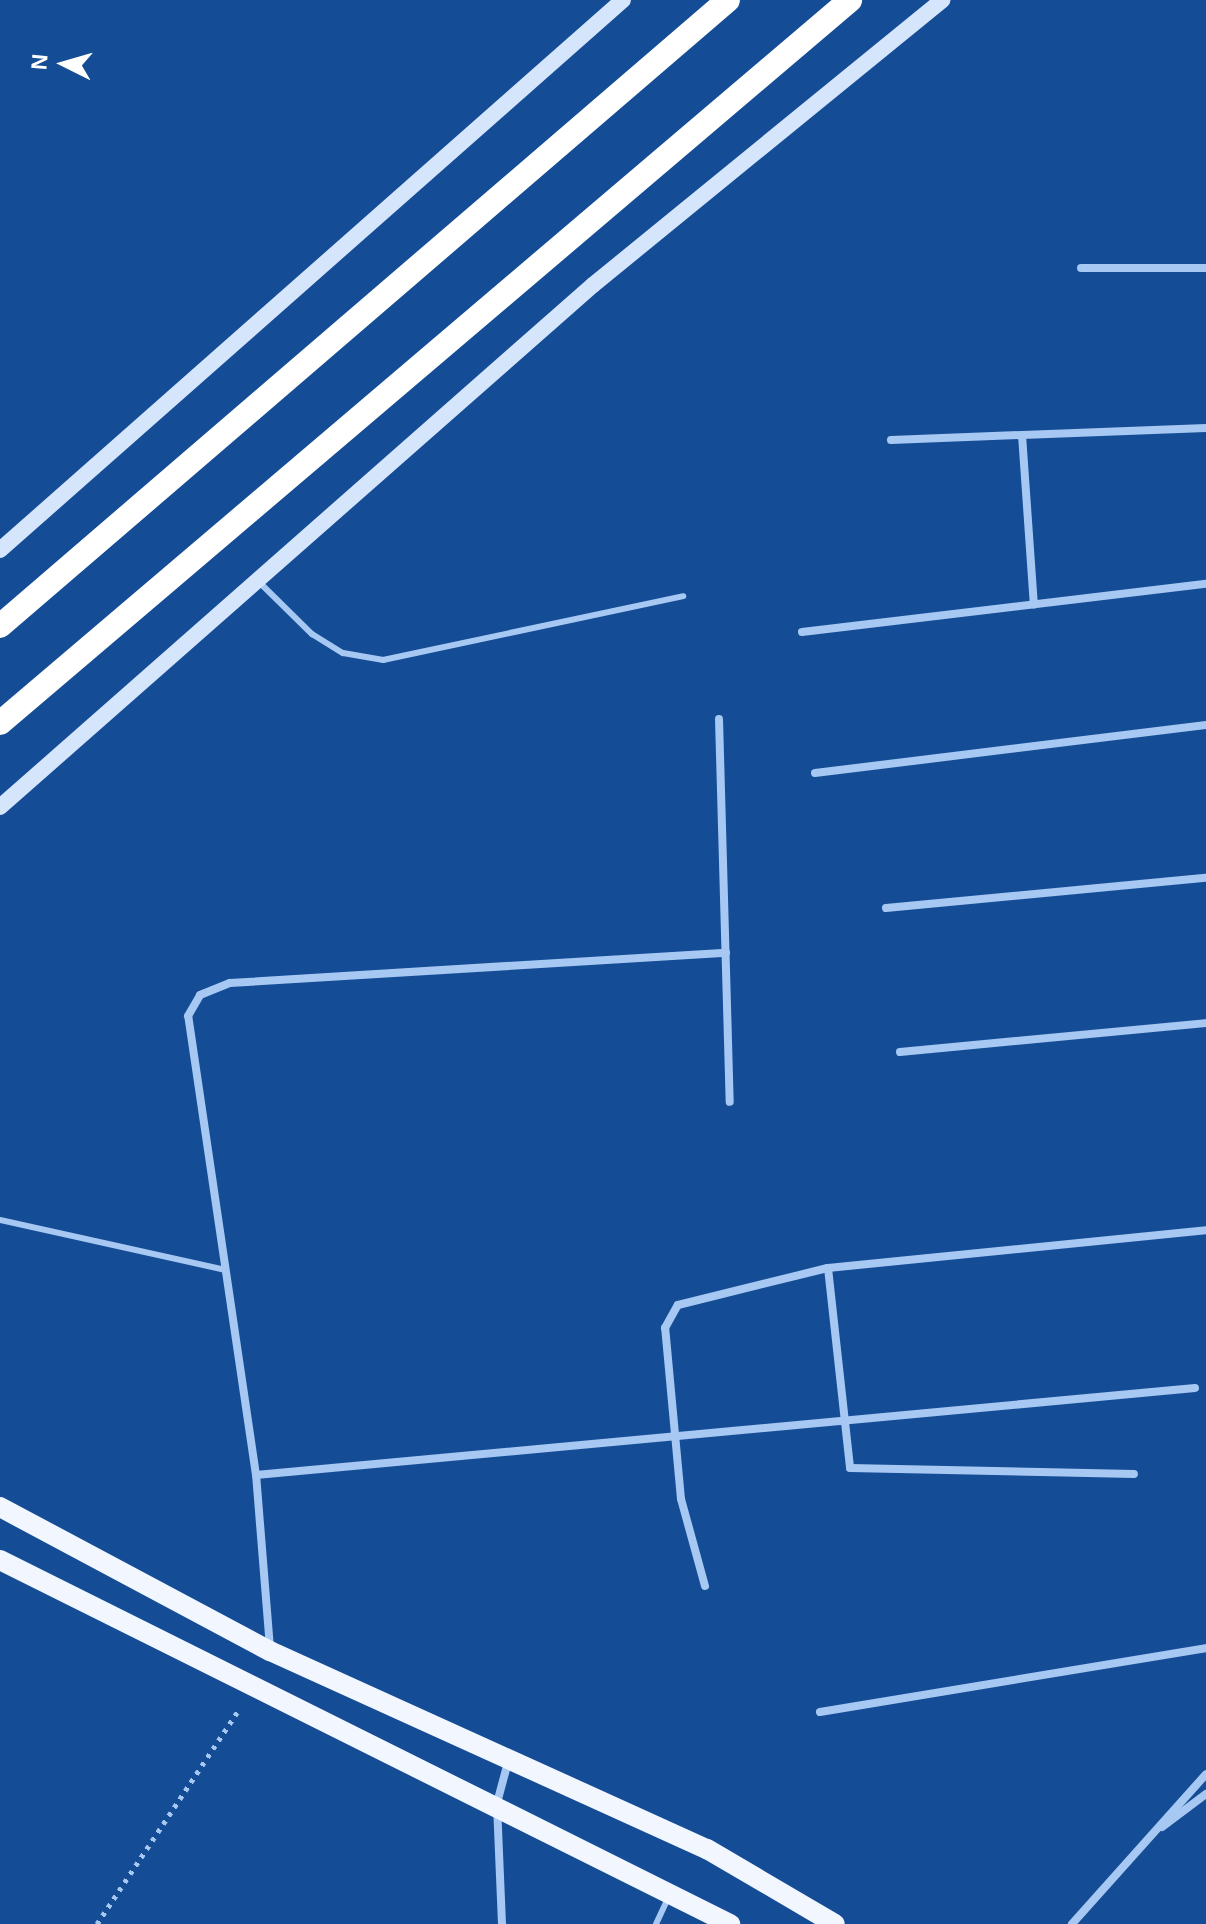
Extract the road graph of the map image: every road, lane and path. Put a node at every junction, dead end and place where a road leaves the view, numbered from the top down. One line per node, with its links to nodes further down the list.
1 (623, 0): 10 (street)
2 (728, 0): 15 (highway)
3 (850, 0): 18 (highway)
4 (942, 0): 11 (street)
5 (1081, 268): 6 (street)
6 (1206, 268)
7 (1206, 428): 8 (street)
8 (1022, 435): 9 (street); 14 (street)
9 (891, 440)
10 (0, 550)
11 (257, 580): 13 (lane); 21 (street)
12 (1206, 584): 14 (street)
13 (683, 596)
14 (1034, 605): 16 (street)
15 (0, 626)
16 (802, 632)
17 (719, 719): 24 (street)
18 (0, 723)
19 (1206, 725): 20 (street)
20 (815, 773)
21 (0, 807)
22 (1206, 878): 23 (street)
23 (886, 908)
24 (726, 953): 27 (street); 31 (street)
25 (1206, 1023): 26 (street)
26 (900, 1052)
27 (730, 1102)
28 (0, 1220): 31 (lane)
29 (1206, 1230): 30 (street)
30 (828, 1268): 33 (street); 34 (street)
31 (226, 1270): 36 (street)
32 (1195, 1388): 33 (street)
33 (842, 1421): 34 (street); 35 (street)
34 (675, 1437): 36 (street); 39 (street)
35 (1134, 1474)
36 (256, 1475): 41 (street)
37 (0, 1507): 41 (main road)
38 (0, 1560): 42 (main road)
39 (705, 1586)
40 (1206, 1648): 43 (street)
41 (270, 1651): 44 (main road)
42 (212, 1668): 47 (main road); 50 (path)
43 (820, 1712)
44 (508, 1762): 47 (street); 54 (main road)
45 (1206, 1774): 48 (street)
46 (1206, 1794): 48 (street)
47 (497, 1803): 49 (main road); 51 (street)
48 (1146, 1840): 55 (street)
49 (672, 1891): 52 (lane); 53 (main road)
50 (97, 1924)
51 (502, 1924)
52 (656, 1924)
53 (730, 1924)
54 (835, 1924)
55 (1072, 1924)

